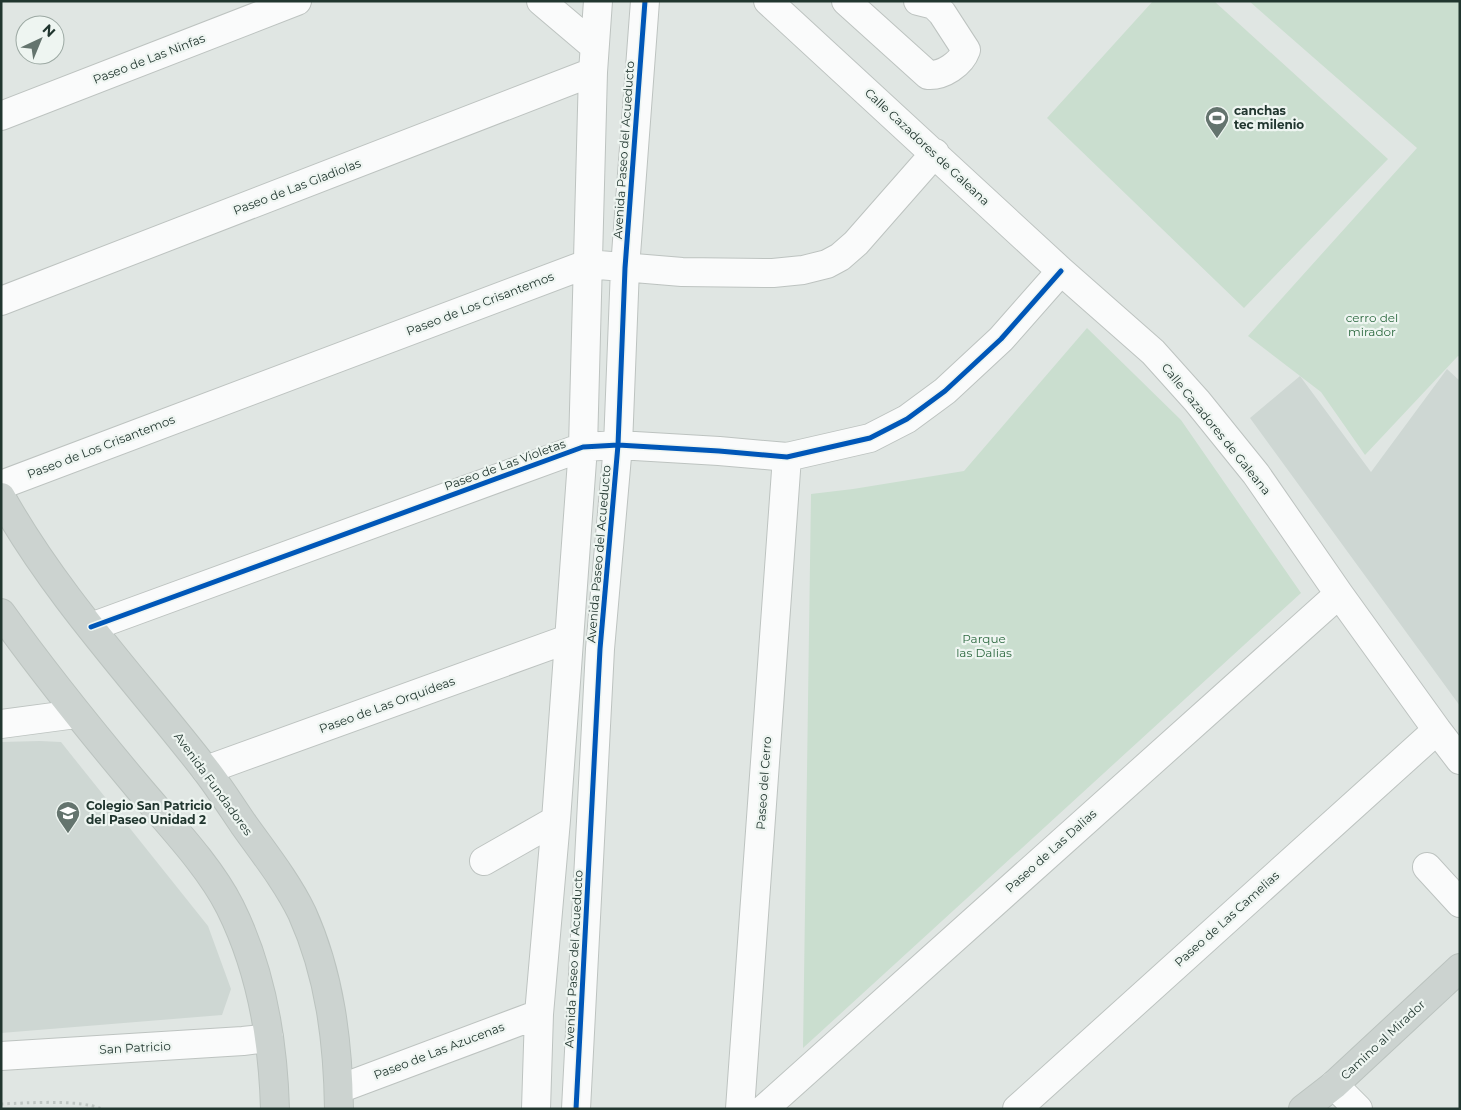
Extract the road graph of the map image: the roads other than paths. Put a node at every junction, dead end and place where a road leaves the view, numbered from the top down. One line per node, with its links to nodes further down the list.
1 (297, 1): 9 (street, Paseo de Las Ninfas)
2 (541, 1): 8 (street)
3 (598, 1): 8 (street, Avenida Paseo del Acueducto)
4 (645, 1): 12 (street, Avenida Paseo del Acueducto)
5 (768, 1): 10 (street, Calle Cazadores de Galeana)
6 (846, 1): 7 (street)
7 (930, 2)
8 (593, 59): 11 (street, Avenida Paseo del Acueducto); 14 (street, Paseo de Las Gladiolas)
9 (1, 116)
10 (935, 153): 12 (street, Paseo de Los Crisantemos); 13 (street, Calle Cazadores de Galeana)
11 (587, 264): 12 (street, Paseo de Los Crisantemos); 16 (street, Avenida Paseo del Acueducto); 18 (street, Paseo de Los Crisantemos)
12 (625, 268): 15 (street, Avenida Paseo del Acueducto)
13 (1061, 271): 17 (street, Paseo de Las Violetas); 20 (street, Calle Cazadores de Galeana)
14 (1, 301)
15 (618, 445): 16 (street, Paseo de Las Violetas); 17 (street, Paseo de Las Violetas); 41 (street, Avenida Paseo del Acueducto)
16 (583, 447): 22 (street, Paseo de Las Violetas); 23 (street, Avenida Paseo del Acueducto)
17 (787, 457): 42 (street, Paseo del Cerro)
18 (1, 485)
19 (1, 497): 22 (main road, Avenida Fundadores)
20 (1339, 594): 26 (street, Calle Cazadores de Galeana); 43 (street, Paseo de Las Dalias)
21 (1, 614): 24 (main road)
22 (91, 627): 28 (main road, Avenida Fundadores)
23 (568, 639): 28 (street, Paseo de Las Orquídeas); 29 (street, Avenida Paseo del Acueducto)
24 (76, 714): 25 (street); 35 (main road)
25 (1, 724)
26 (1436, 730): 27 (street, Calle Cazadores de Galeana); 44 (street, Paseo de Las Camelias)
27 (1460, 760)
28 (206, 770): 38 (main road, Avenida Fundadores)
29 (556, 820): 30 (street); 34 (street, Avenida Paseo del Acueducto)
30 (484, 861)
31 (1427, 867): 32 (street)
32 (1460, 903)
33 (1460, 968): 37 (main road, Camino al Mirador)
34 (540, 1014): 38 (street, Paseo de Las Azucenas); 40 (street, Avenida Paseo del Acueducto)
35 (269, 1038): 36 (street, San Patricio); 39 (main road)
36 (1, 1056)
37 (1334, 1085): 45 (main road, Camino al Mirador); 46 (street)
38 (339, 1099)
39 (275, 1109)
40 (536, 1109)
41 (576, 1109)
42 (740, 1109)
43 (764, 1109)
44 (1017, 1109)
45 (1303, 1109)
46 (1358, 1109)

